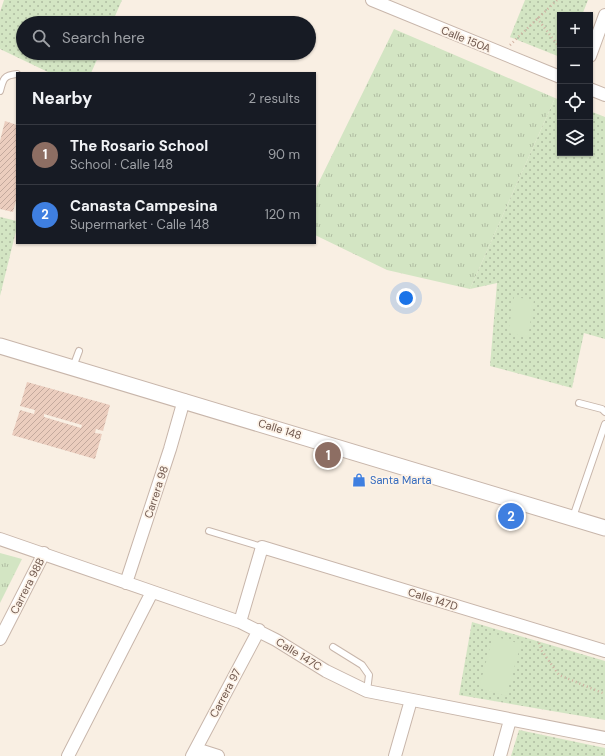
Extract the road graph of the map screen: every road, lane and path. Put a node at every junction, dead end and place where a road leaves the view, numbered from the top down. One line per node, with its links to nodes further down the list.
1 (372, 0): 7 (street, Calle 150A)
2 (557, 0): 4 (path)
3 (605, 15): 6 (street)
4 (537, 18): 5 (path); 7 (path)
5 (557, 44)
6 (593, 48)
7 (501, 53): 9 (street, Calle 150A)
8 (16, 74): 11 (lane)
9 (557, 76)
10 (593, 90): 12 (street)
11 (0, 91)
12 (605, 95)
13 (0, 346): 15 (street, Calle 148)
14 (79, 351): 15 (lane)
15 (73, 367): 16 (street, Calle 148)
16 (184, 400): 20 (street, Calle 148); 26 (street, Carrera 98)
17 (579, 403): 18 (lane)
18 (605, 412)
19 (605, 424): 20 (lane)
20 (573, 518): 21 (street, Calle 148)
21 (605, 528)
22 (209, 531): 24 (lane)
23 (0, 539): 25 (street, Calle 147C)
24 (262, 547): 28 (street); 29 (street, Calle 147D)
25 (44, 554): 26 (street, Calle 147C); 31 (street, Carrera 98B)
26 (126, 583): 27 (street, Calle 147C)
27 (152, 592): 28 (street, Calle 147C); 40 (street)
28 (240, 622): 30 (street, Calle 147C)
29 (533, 629): 33 (street, Calle 147D); 35 (path)
30 (258, 630): 34 (street, Calle 147C); 39 (street, Carrera 97)
31 (0, 639)
32 (333, 647): 34 (lane)
33 (605, 651)
34 (367, 691): 36 (street, Calle 147C)
35 (605, 694)
36 (411, 700): 37 (street, Calle 147C); 42 (street)
37 (510, 720): 38 (street, Calle 147C); 43 (street)
38 (605, 738)
39 (194, 752): 41 (street)
40 (68, 756)
41 (218, 756)
42 (395, 756)
43 (500, 756)

